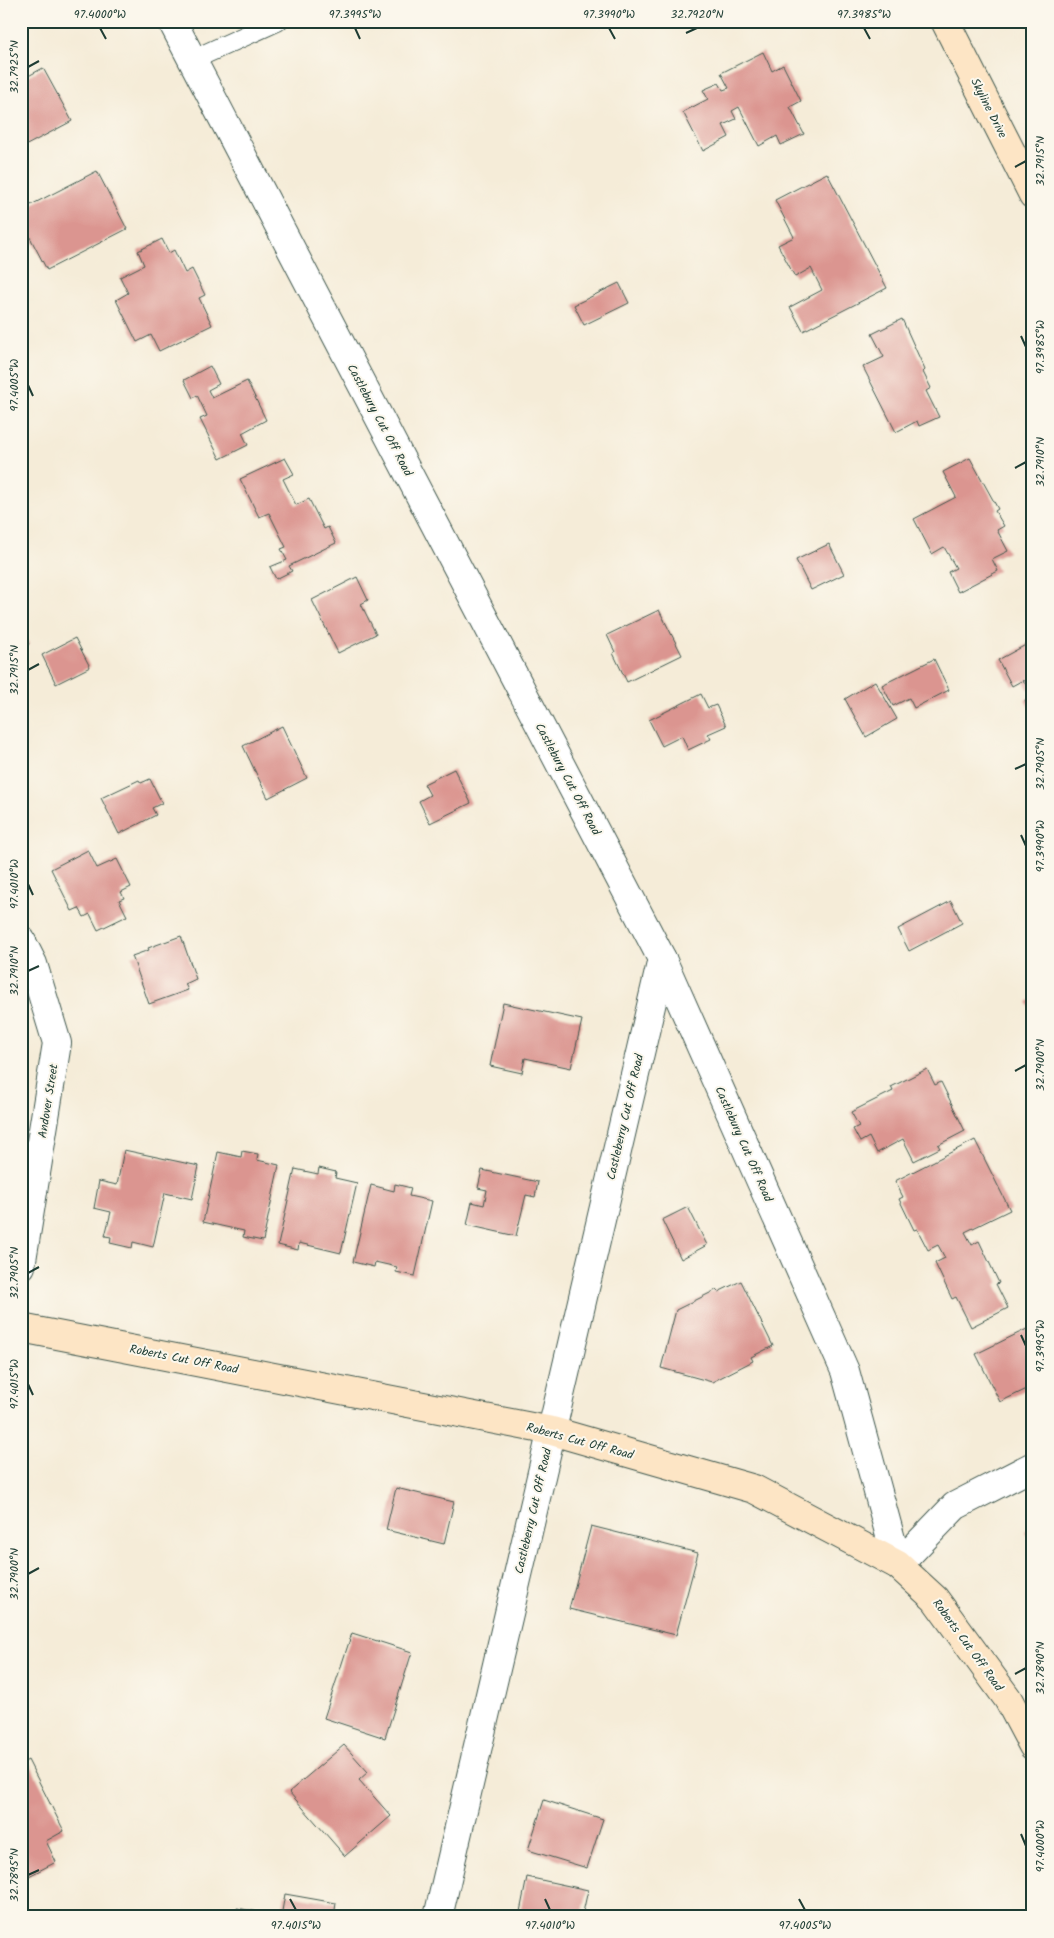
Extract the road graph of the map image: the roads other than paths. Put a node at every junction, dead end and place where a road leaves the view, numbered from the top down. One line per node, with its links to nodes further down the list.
1 (172, 21): 4 (street, Castlebury Cut Off Road)
2 (278, 21): 4 (lane)
3 (945, 21): 5 (street, Skyline Drive)
4 (192, 60): 7 (street, Castlebury Cut Off Road)
5 (1033, 195)
6 (21, 940): 8 (street, Andover Street)
7 (662, 959): 10 (street, Castleberry Cut Off Road); 12 (street, Castlebury Cut Off Road)
8 (21, 1266)
9 (21, 1328): 10 (street, Roberts Cut Off Road)
10 (552, 1431): 12 (street, Roberts Cut Off Road); 14 (street, Castleberry Cut Off Road)
11 (1033, 1466): 12 (street)
12 (898, 1565): 13 (street, Roberts Cut Off Road)
13 (1033, 1746)
14 (438, 1917)

